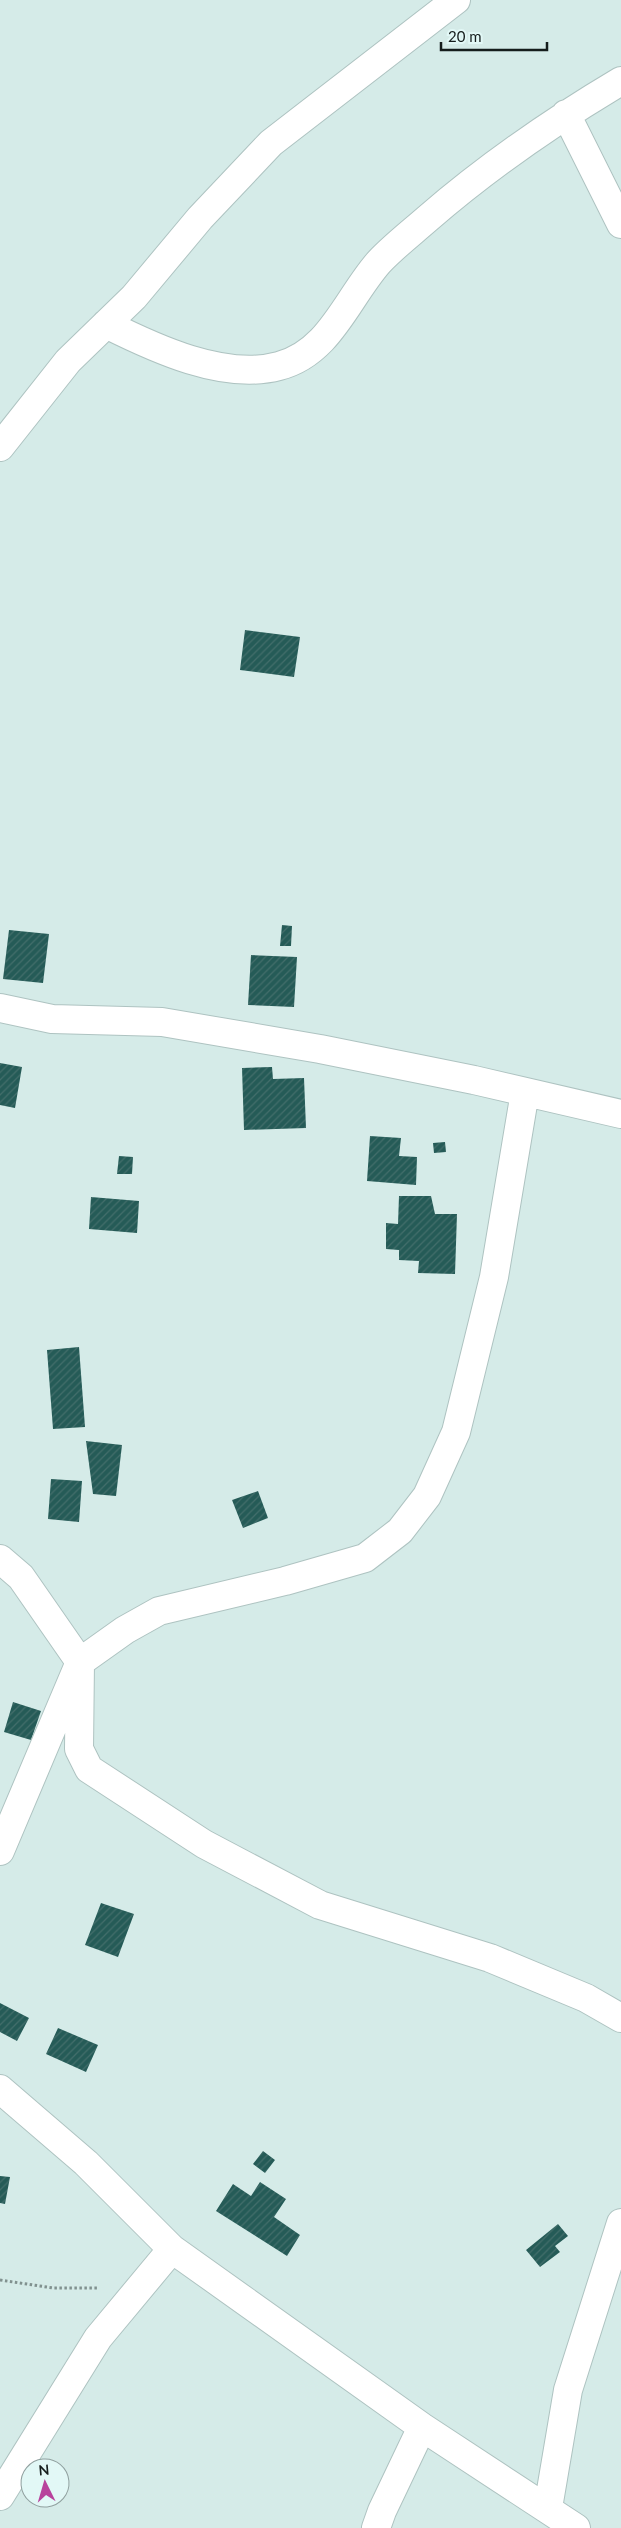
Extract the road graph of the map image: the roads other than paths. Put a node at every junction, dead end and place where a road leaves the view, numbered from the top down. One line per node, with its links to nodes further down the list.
1 (456, 0): 5 (street)
2 (621, 81): 3 (street)
3 (566, 114): 4 (street); 5 (street)
4 (621, 224)
5 (106, 324): 6 (street)
6 (0, 447)
7 (0, 1008): 8 (street)
8 (525, 1092): 9 (street); 11 (street)
9 (621, 1114)
10 (0, 1559): 11 (street)
11 (80, 1662): 12 (street); 13 (street)
12 (0, 1851)
13 (621, 2018)
14 (0, 2089): 16 (street)
15 (621, 2223): 19 (street)
16 (172, 2249): 17 (street); 18 (street)
17 (422, 2427): 19 (street); 20 (street)
18 (0, 2496)
19 (548, 2508): 21 (street)
20 (376, 2528)
21 (576, 2528)

